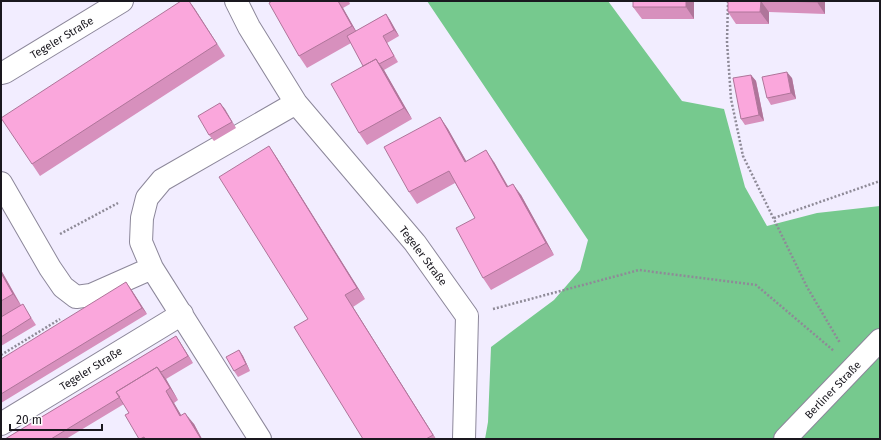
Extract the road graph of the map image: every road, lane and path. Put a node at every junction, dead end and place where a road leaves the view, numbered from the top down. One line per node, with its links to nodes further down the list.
1 (122, 1): 4 (street, Tegeler Straße)
2 (236, 1): 5 (street, Tegeler Straße)
3 (728, 1): 9 (path)
4 (1, 73)
5 (296, 103): 11 (street); 14 (street, Tegeler Straße)
6 (880, 181): 9 (path)
7 (1, 183): 10 (street)
8 (121, 202): 10 (path)
9 (774, 218): 17 (path)
10 (38, 246): 12 (street)
11 (152, 268): 12 (street); 13 (street)
12 (76, 297): 16 (path)
13 (182, 314): 18 (street, Tegeler Straße); 19 (street)
14 (467, 316): 17 (path); 20 (street)
15 (880, 340): 17 (street, Berliner Straße)
16 (1, 355)
17 (854, 368): 21 (street, Berliner Straße)
18 (1, 424)
19 (260, 439)
20 (464, 439)
21 (785, 439)

